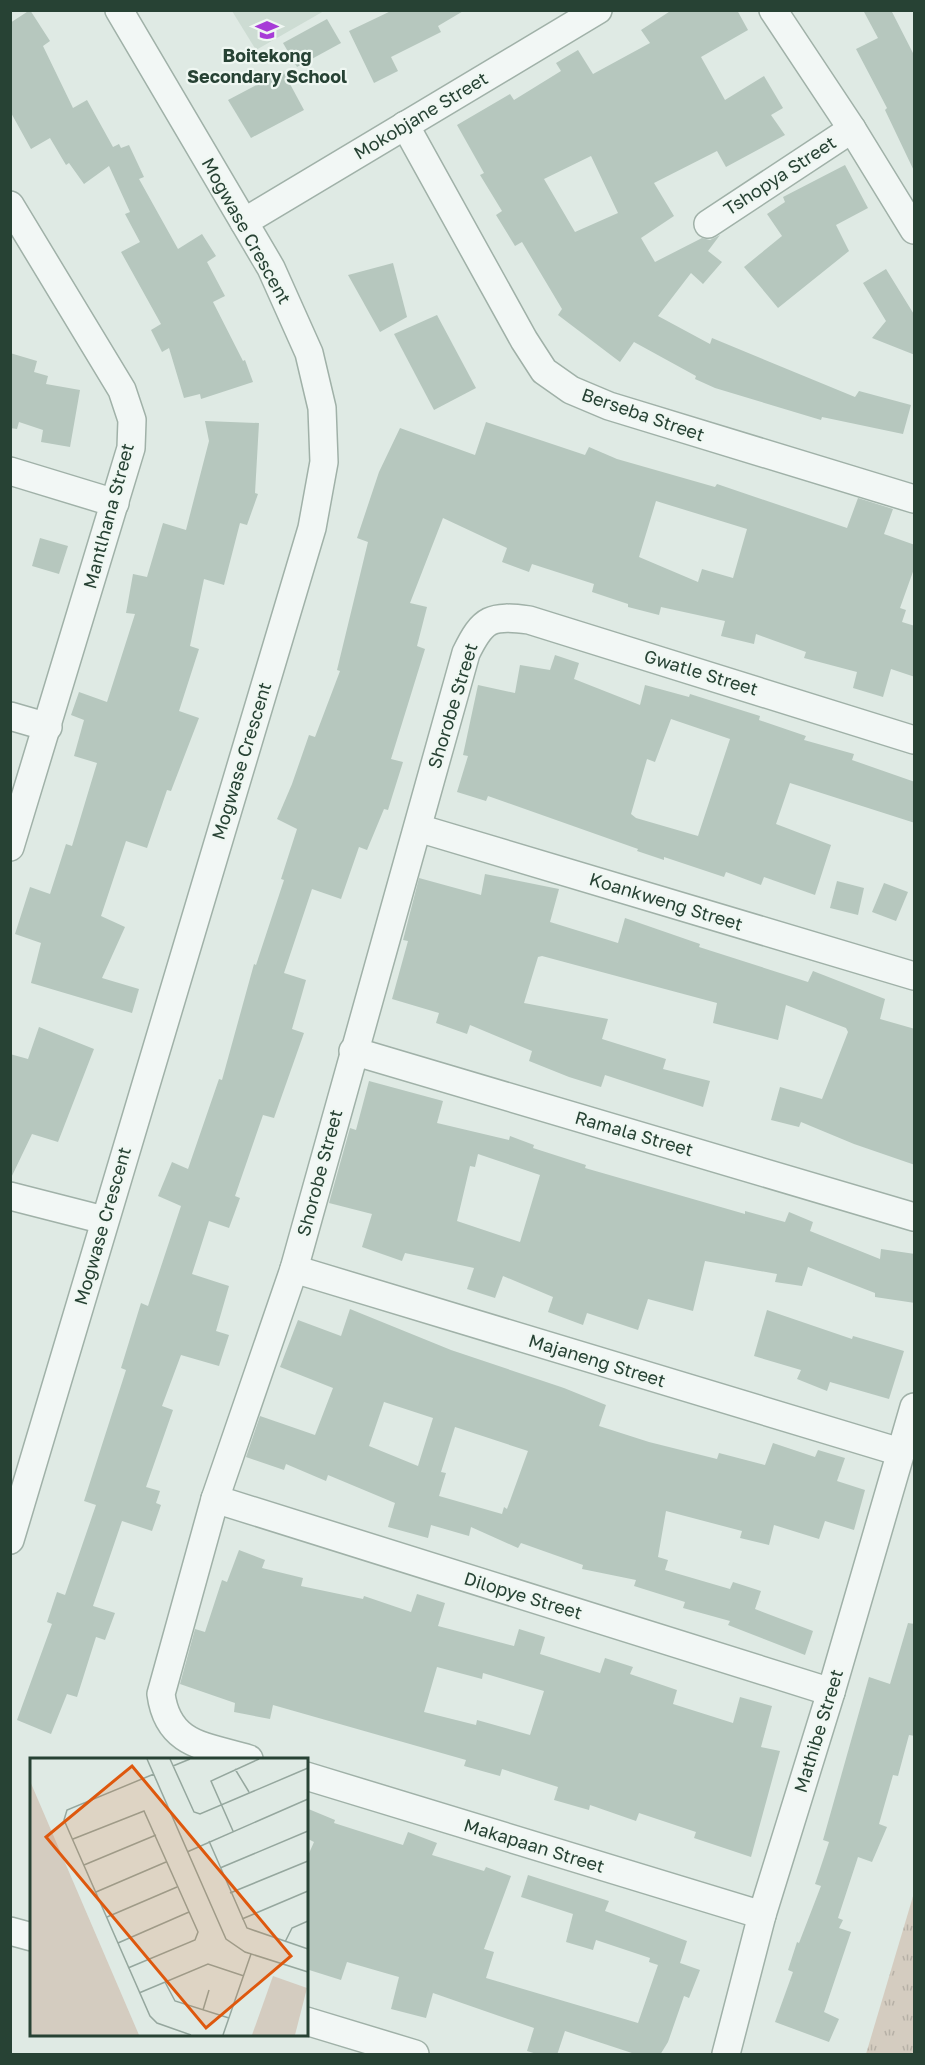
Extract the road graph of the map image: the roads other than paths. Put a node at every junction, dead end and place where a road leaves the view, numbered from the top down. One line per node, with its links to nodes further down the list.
1 (119, 10): 7 (street, Mogwase Crescent)
2 (598, 10): 4 (street, Mokobjane Street)
3 (773, 10): 5 (street, Tshopya Street)
4 (405, 126): 7 (street, Mokobjane Street); 11 (street, Berseba Street)
5 (852, 129): 8 (street, Tshopya Street); 9 (street, Tshopya Street)
6 (10, 205): 12 (street, Mantlhana Street)
7 (244, 222): 23 (street, Mogwase Crescent)
8 (708, 224)
9 (915, 230)
10 (10, 471): 12 (street)
11 (915, 499)
12 (116, 502): 15 (street, Mantlhana Street)
13 (486, 621): 16 (street, Gwatle Street); 17 (street, Shorobe Street)
14 (10, 716): 15 (street)
15 (48, 728): 18 (street, Mantlhana Street)
16 (915, 740)
17 (418, 828): 19 (street, Koankweng Street); 20 (street, Shorobe Street)
18 (10, 847)
19 (915, 976)
20 (354, 1051): 22 (street, Ramala Street); 24 (street, Shorobe Street)
21 (10, 1196): 23 (street)
22 (915, 1216)
23 (104, 1220): 28 (street, Mogwase Crescent)
24 (294, 1269): 26 (street, Majaneng Street); 27 (street, Shorobe Street)
25 (915, 1407): 26 (street, Mathibe Street)
26 (900, 1452): 29 (street, Mathibe Street)
27 (215, 1499): 29 (street, Dilopye Street); 30 (street, Shorobe Street)
28 (10, 1540)
29 (831, 1692): 32 (street, Mathibe Street)
30 (246, 1758)
31 (308, 1777): 32 (street, Makapaan Street)
32 (762, 1915): 37 (street, Mathibe Street)
33 (10, 1930): 34 (street)
34 (30, 1936)
35 (308, 2022): 36 (street)
36 (415, 2055)
37 (726, 2055)

